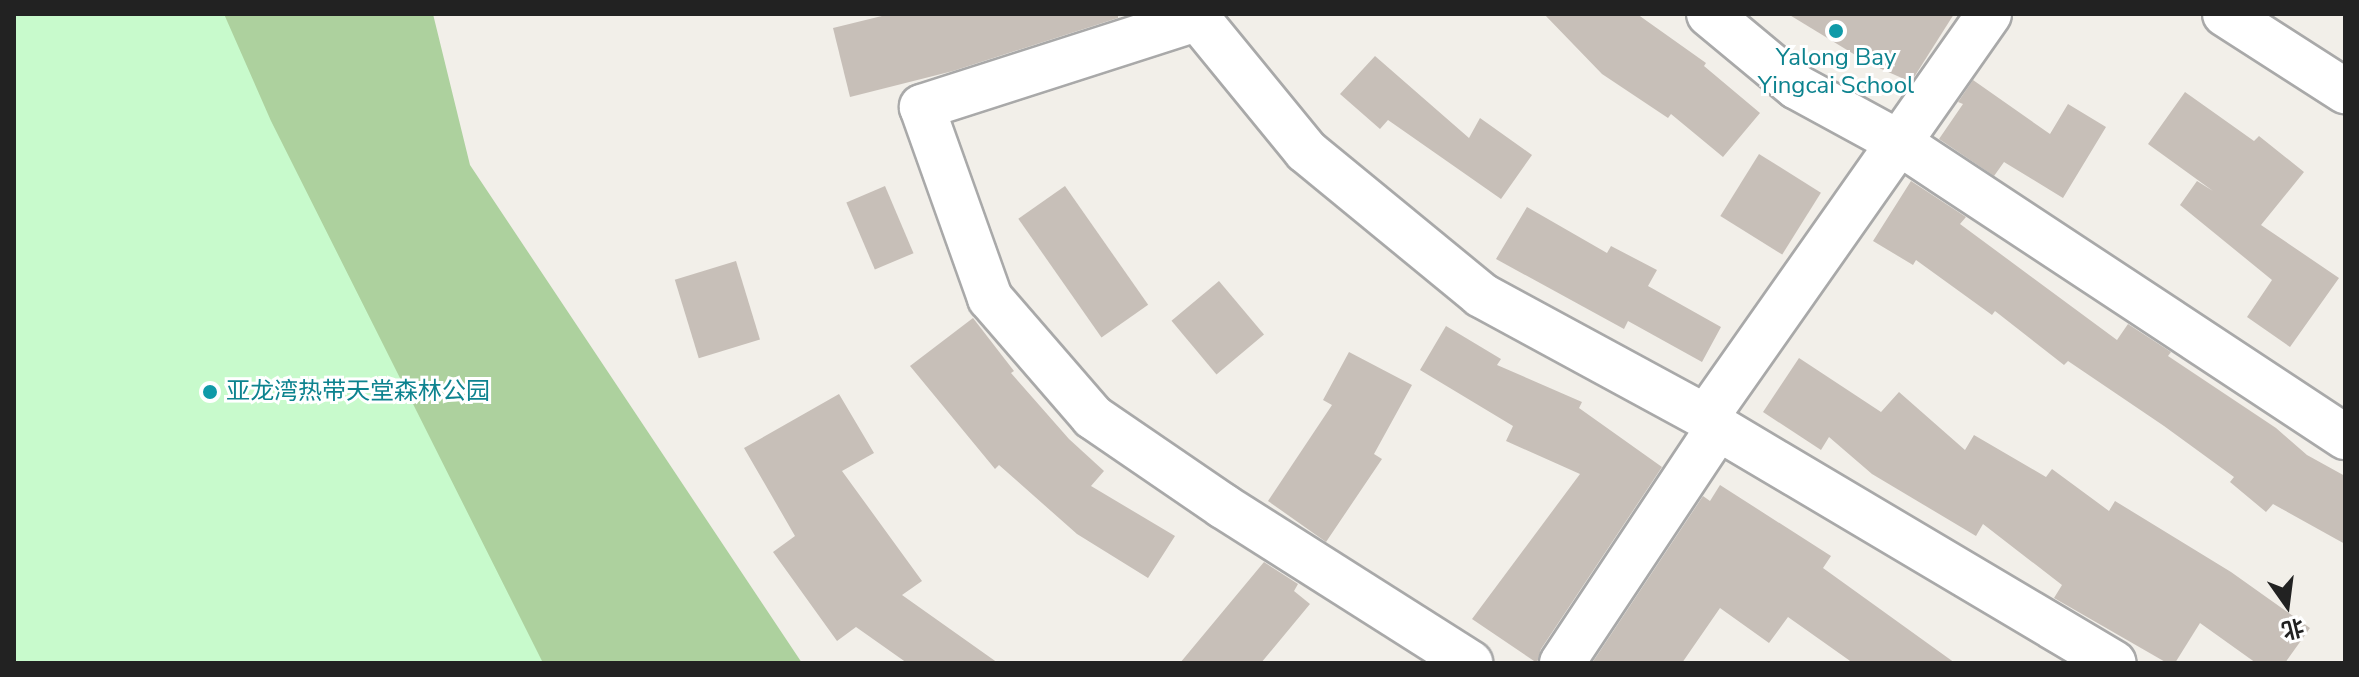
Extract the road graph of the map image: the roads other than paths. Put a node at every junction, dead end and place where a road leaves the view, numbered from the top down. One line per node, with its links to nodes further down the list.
1 (1709, 14): 6 (street)
2 (1989, 14): 6 (street)
3 (2225, 14): 5 (street)
4 (1195, 16): 7 (street); 9 (street)
5 (2345, 91)
6 (1898, 142): 7 (street); 8 (street)
7 (1712, 422): 10 (street); 11 (street)
8 (2345, 437)
9 (1470, 663)
10 (1562, 663)
11 (2114, 663)

